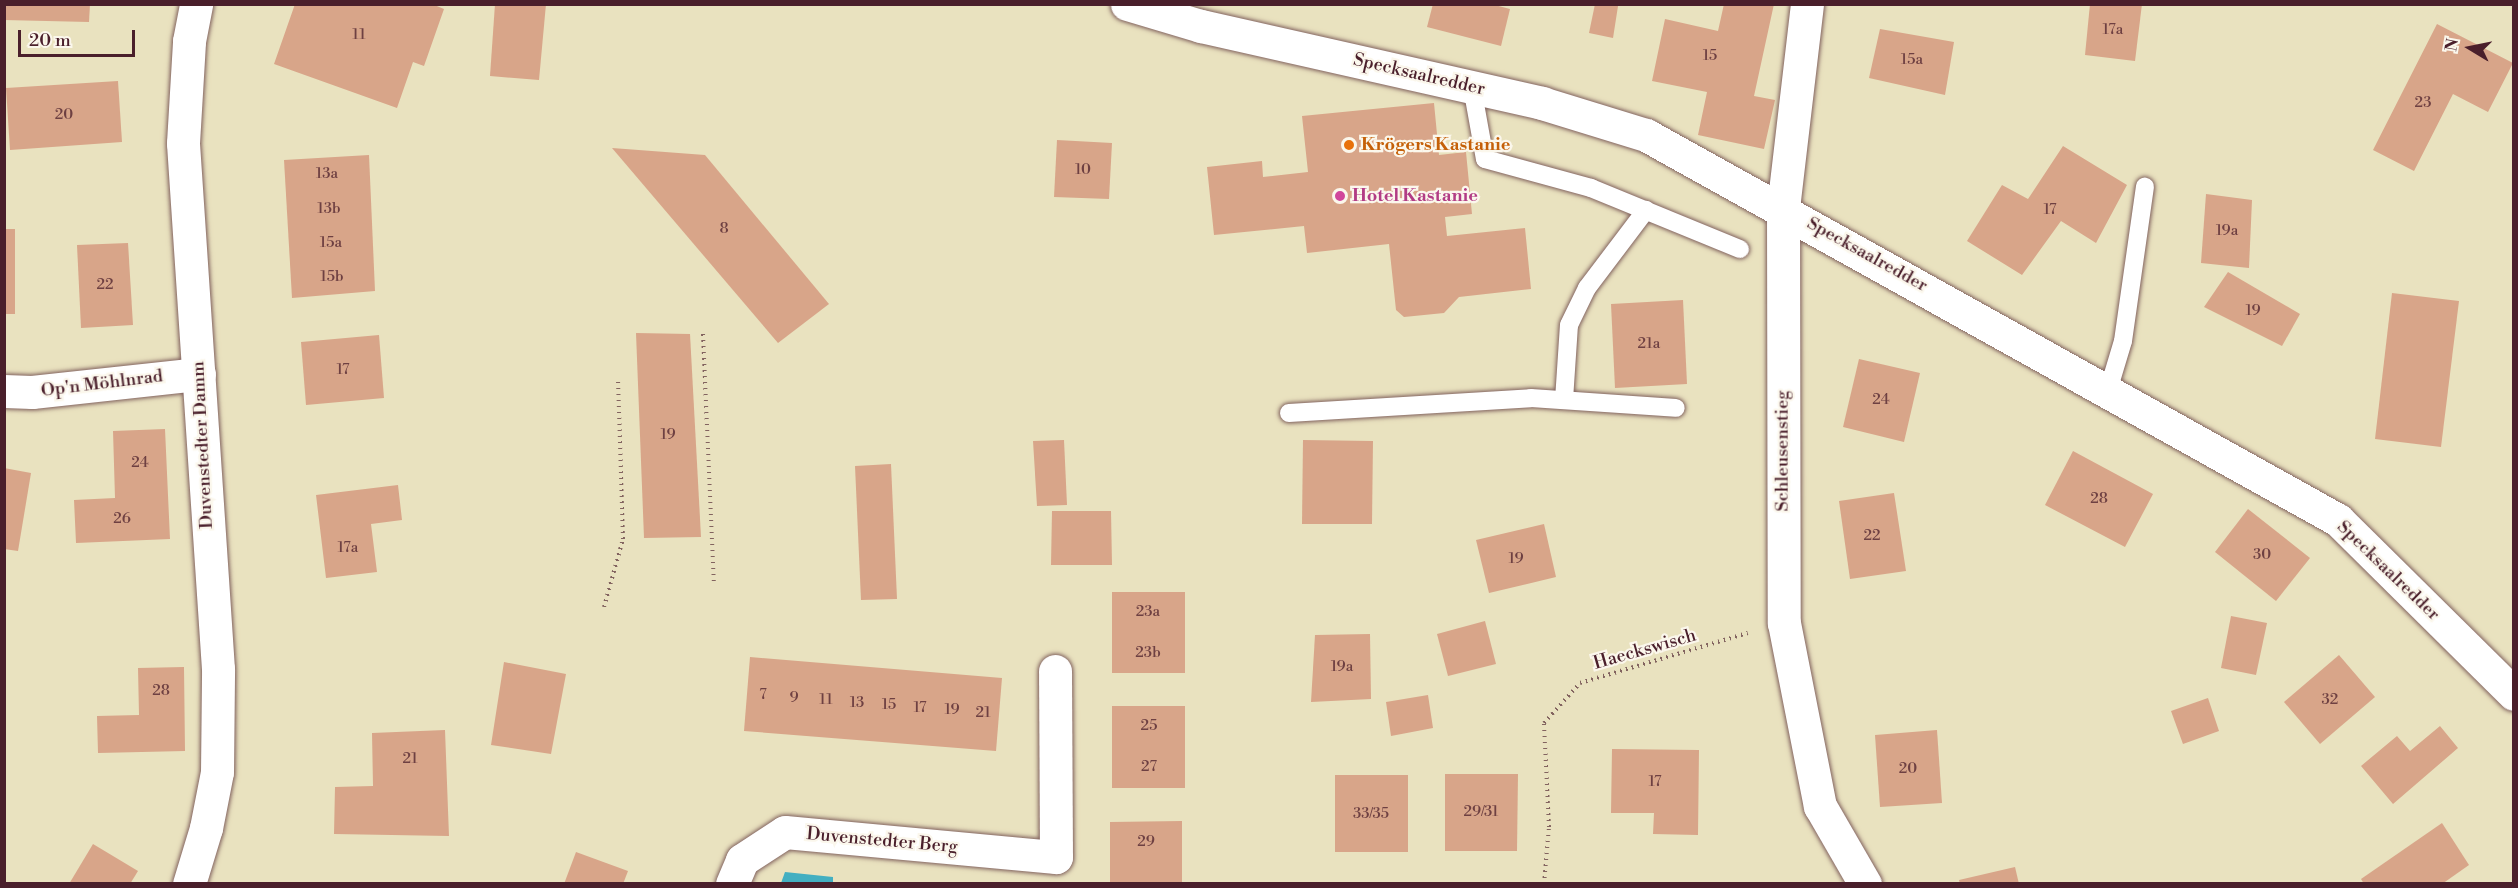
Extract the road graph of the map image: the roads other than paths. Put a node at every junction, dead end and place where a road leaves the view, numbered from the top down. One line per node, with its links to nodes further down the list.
1 (196, 4): 9 (street, Duvenstedter Damm)
2 (1127, 4): 4 (street, Specksaalredder)
3 (1807, 4): 6 (street, Schleusenstieg)
4 (1472, 87): 6 (street, Specksaalredder); 7 (lane)
5 (2145, 187): 11 (lane)
6 (1783, 208): 11 (street, Specksaalredder); 20 (street, Schleusenstieg)
7 (1646, 210): 8 (lane); 12 (lane)
8 (1740, 249)
9 (199, 374): 10 (street, Op'n Möhlnrad); 18 (street, Duvenstedter Damm)
10 (4, 391)
11 (2108, 391): 16 (street, Specksaalredder)
12 (1564, 400): 13 (lane); 14 (lane)
13 (1676, 408)
14 (1289, 413)
15 (1055, 671): 17 (street, Duvenstedter Berg)
16 (2514, 694)
17 (1057, 870): 19 (street, Duvenstedter Berg)
18 (189, 884)
19 (732, 884)
20 (1865, 884)

